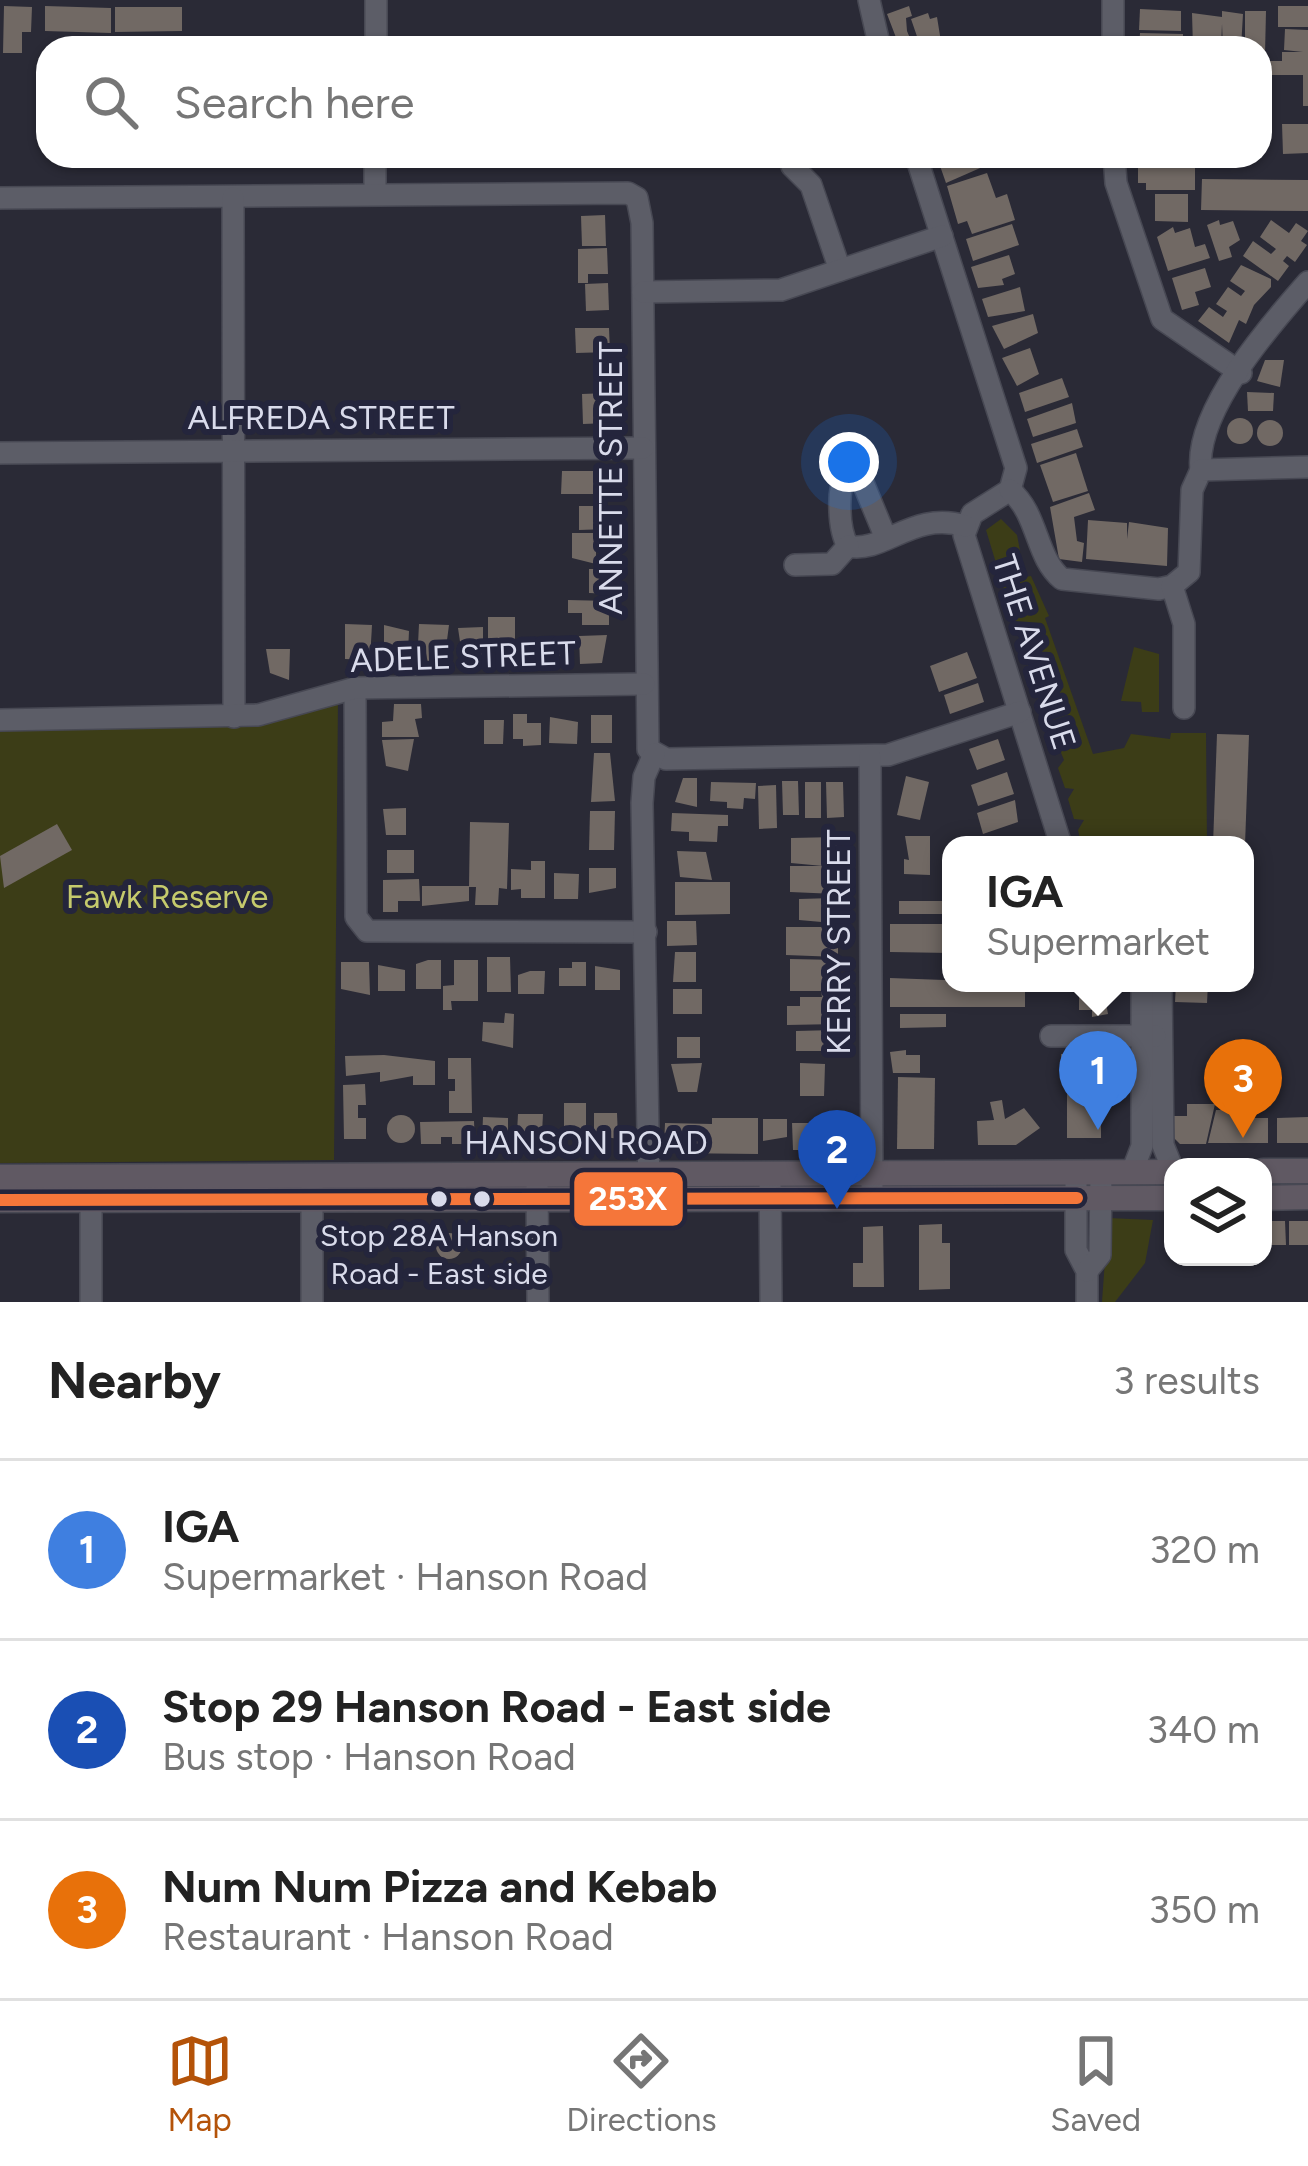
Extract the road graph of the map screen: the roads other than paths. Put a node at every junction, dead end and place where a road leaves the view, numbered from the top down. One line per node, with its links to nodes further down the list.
1 (376, 0): 4 (street)
2 (869, 0): 5 (street)
3 (1113, 0): 6 (street)
4 (376, 36)
5 (877, 36)
6 (1113, 36)
7 (375, 168): 11 (street)
8 (795, 168): 15 (street)
9 (920, 168): 14 (street)
10 (1115, 168): 18 (street)
11 (375, 194): 13 (street); 17 (street, ANNETTE STREET)
12 (0, 198): 13 (street)
13 (233, 198): 20 (street)
14 (942, 236): 15 (street); 24 (street)
15 (840, 270): 17 (street)
16 (1308, 282): 18 (street)
17 (643, 292): 19 (street, ANNETTE STREET)
18 (1241, 373): 23 (street)
19 (643, 448): 20 (street, ALFREDA STREET); 30 (street, ANNETTE STREET)
20 (233, 451): 21 (street, ALFREDA STREET); 34 (street)
21 (0, 453)
22 (1308, 467): 23 (street)
23 (1201, 470): 29 (street)
24 (1010, 490): 25 (street, THE AVENUE); 29 (street)
25 (965, 526): 26 (street); 33 (street, THE AVENUE)
26 (885, 536): 27 (street); 27 (street)
27 (848, 546): 28 (street)
28 (795, 565)
29 (1172, 586): 32 (street)
30 (644, 684): 31 (street, ADELE STREET); 36 (street, ANNETTE STREET)
31 (356, 688): 34 (street, ADELE STREET); 39 (street)
32 (1184, 708)
33 (1020, 712): 37 (street); 38 (street, THE AVENUE)
34 (235, 717): 35 (street, ADELE STREET)
35 (0, 720)
36 (660, 757): 37 (street); 39 (street, ANNETTE STREET)
37 (870, 757): 52 (street, KERRY STREET)
38 (1058, 836)
39 (646, 932): 54 (street, ANNETTE STREET)
40 (1144, 992): 43 (street)
41 (1159, 992): 43 (street)
42 (1051, 1036): 43 (street)
43 (1152, 1036): 44 (street); 48 (street)
44 (1166, 1158)
45 (1164, 1171): 48 (main road, HANSON ROAD)
46 (1272, 1171): 47 (main road)
47 (1308, 1171)
48 (1132, 1172): 50 (main road, HANSON ROAD)
49 (0, 1177): 55 (main road, HANSON ROAD)
50 (1089, 1185): 52 (main road, HANSON ROAD); 57 (main road, HANSON ROAD); 65 (street)
51 (770, 1186): 52 (main road, HANSON ROAD); 54 (main road, HANSON ROAD); 64 (street)
52 (872, 1186)
53 (537, 1187): 54 (main road, HANSON ROAD); 56 (main road, HANSON ROAD); 63 (street)
54 (649, 1187)
55 (91, 1188): 56 (main road, HANSON ROAD); 60 (main road, HANSON ROAD); 61 (street)
56 (312, 1188): 62 (street)
57 (1164, 1197)
58 (1308, 1197): 59 (main road)
59 (1272, 1198)
60 (0, 1200)
61 (91, 1302)
62 (312, 1302)
63 (538, 1302)
64 (771, 1302)
65 (1087, 1302)

